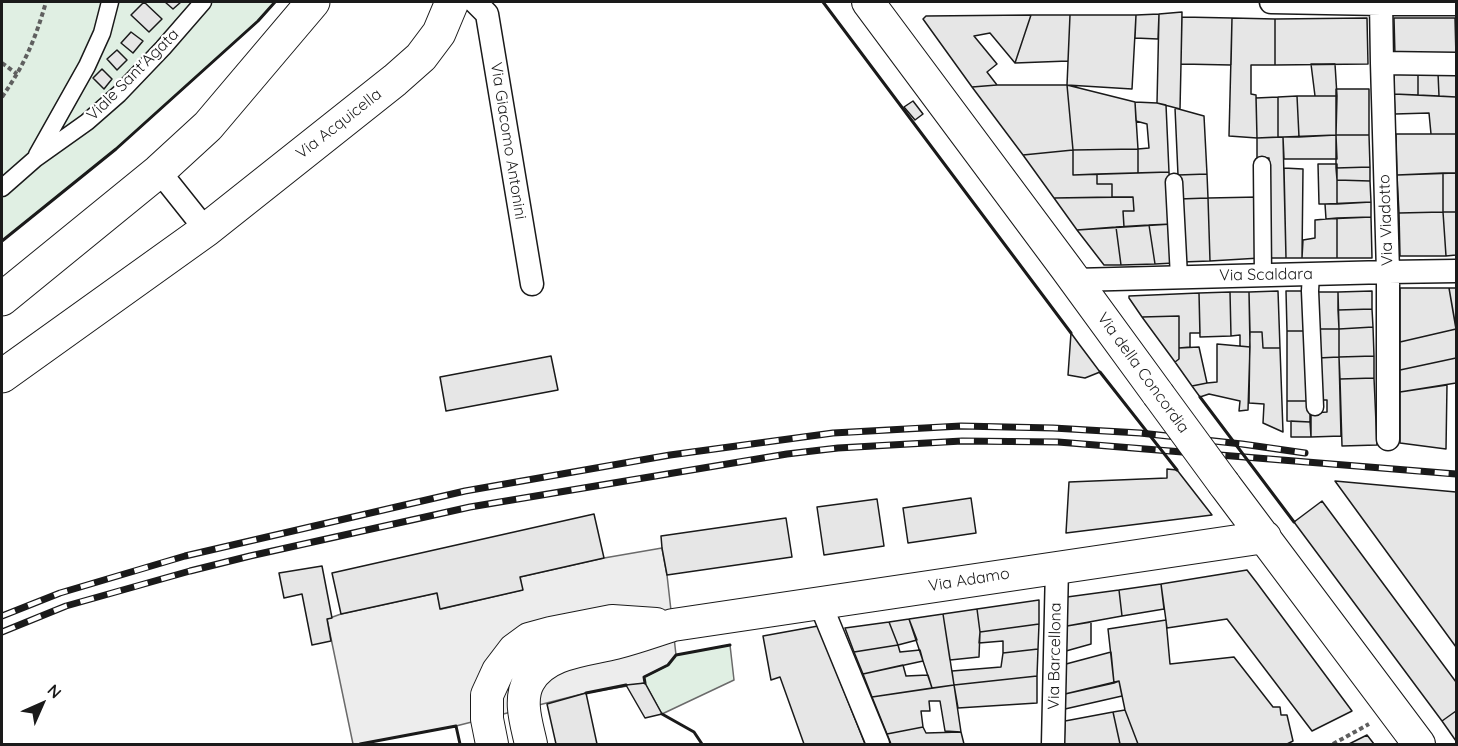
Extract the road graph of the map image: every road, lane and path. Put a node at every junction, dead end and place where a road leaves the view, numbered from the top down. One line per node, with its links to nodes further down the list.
1 (46, 2): 14 (path)
2 (110, 2): 16 (street)
3 (204, 2): 16 (street, Viale Sant'Agata)
4 (313, 2): 18 (main road)
5 (452, 2): 21 (main road, Via Acquicella)
6 (475, 2): 28 (street, Via Giacomo Antonini)
7 (868, 2): 27 (main road, Via della Concordia)
8 (1271, 2): 9 (street)
9 (1381, 3): 10 (street); 12 (street, Via Viadotto)
10 (1456, 4)
11 (2, 63): 14 (path)
12 (1382, 63): 13 (street); 23 (street, Via Viadotto)
13 (1456, 63)
14 (17, 74): 15 (path)
15 (2, 97)
16 (35, 159): 20 (street, Viale Sant'Agata)
17 (1262, 165): 25 (street)
18 (159, 171): 21 (street); 29 (main road)
19 (1174, 182): 26 (street)
20 (2, 188)
21 (206, 230): 30 (main road, Via Acquicella)
22 (1456, 271): 23 (street, Via Scaldara)
23 (1388, 272): 24 (street, Via Scaldara); 32 (street, Via Viadotto)
24 (1311, 274): 25 (street, Via Scaldara); 31 (street)
25 (1263, 275): 26 (street, Via Scaldara)
26 (1179, 277): 27 (street, Via Scaldara)
27 (1075, 280): 33 (main road, Via della Concordia, bridge)
28 (532, 284)
29 (2, 299)
30 (2, 376)
31 (1315, 407)
32 (1388, 439)
33 (1265, 537): 34 (main road, Via Adamo); 37 (main road, Via della Concordia)
34 (1057, 567): 35 (main road, Via Adamo); 41 (street, Via Barcellona)
35 (820, 603): 36 (main road, Via Adamo); 40 (street)
36 (673, 625): 38 (main road); 39 (main road)
37 (1393, 710): 42 (path); 43 (main road, Via della Concordia)
38 (490, 731)
39 (531, 744)
40 (878, 744)
41 (1053, 744)
42 (1333, 744)
43 (1419, 744)

